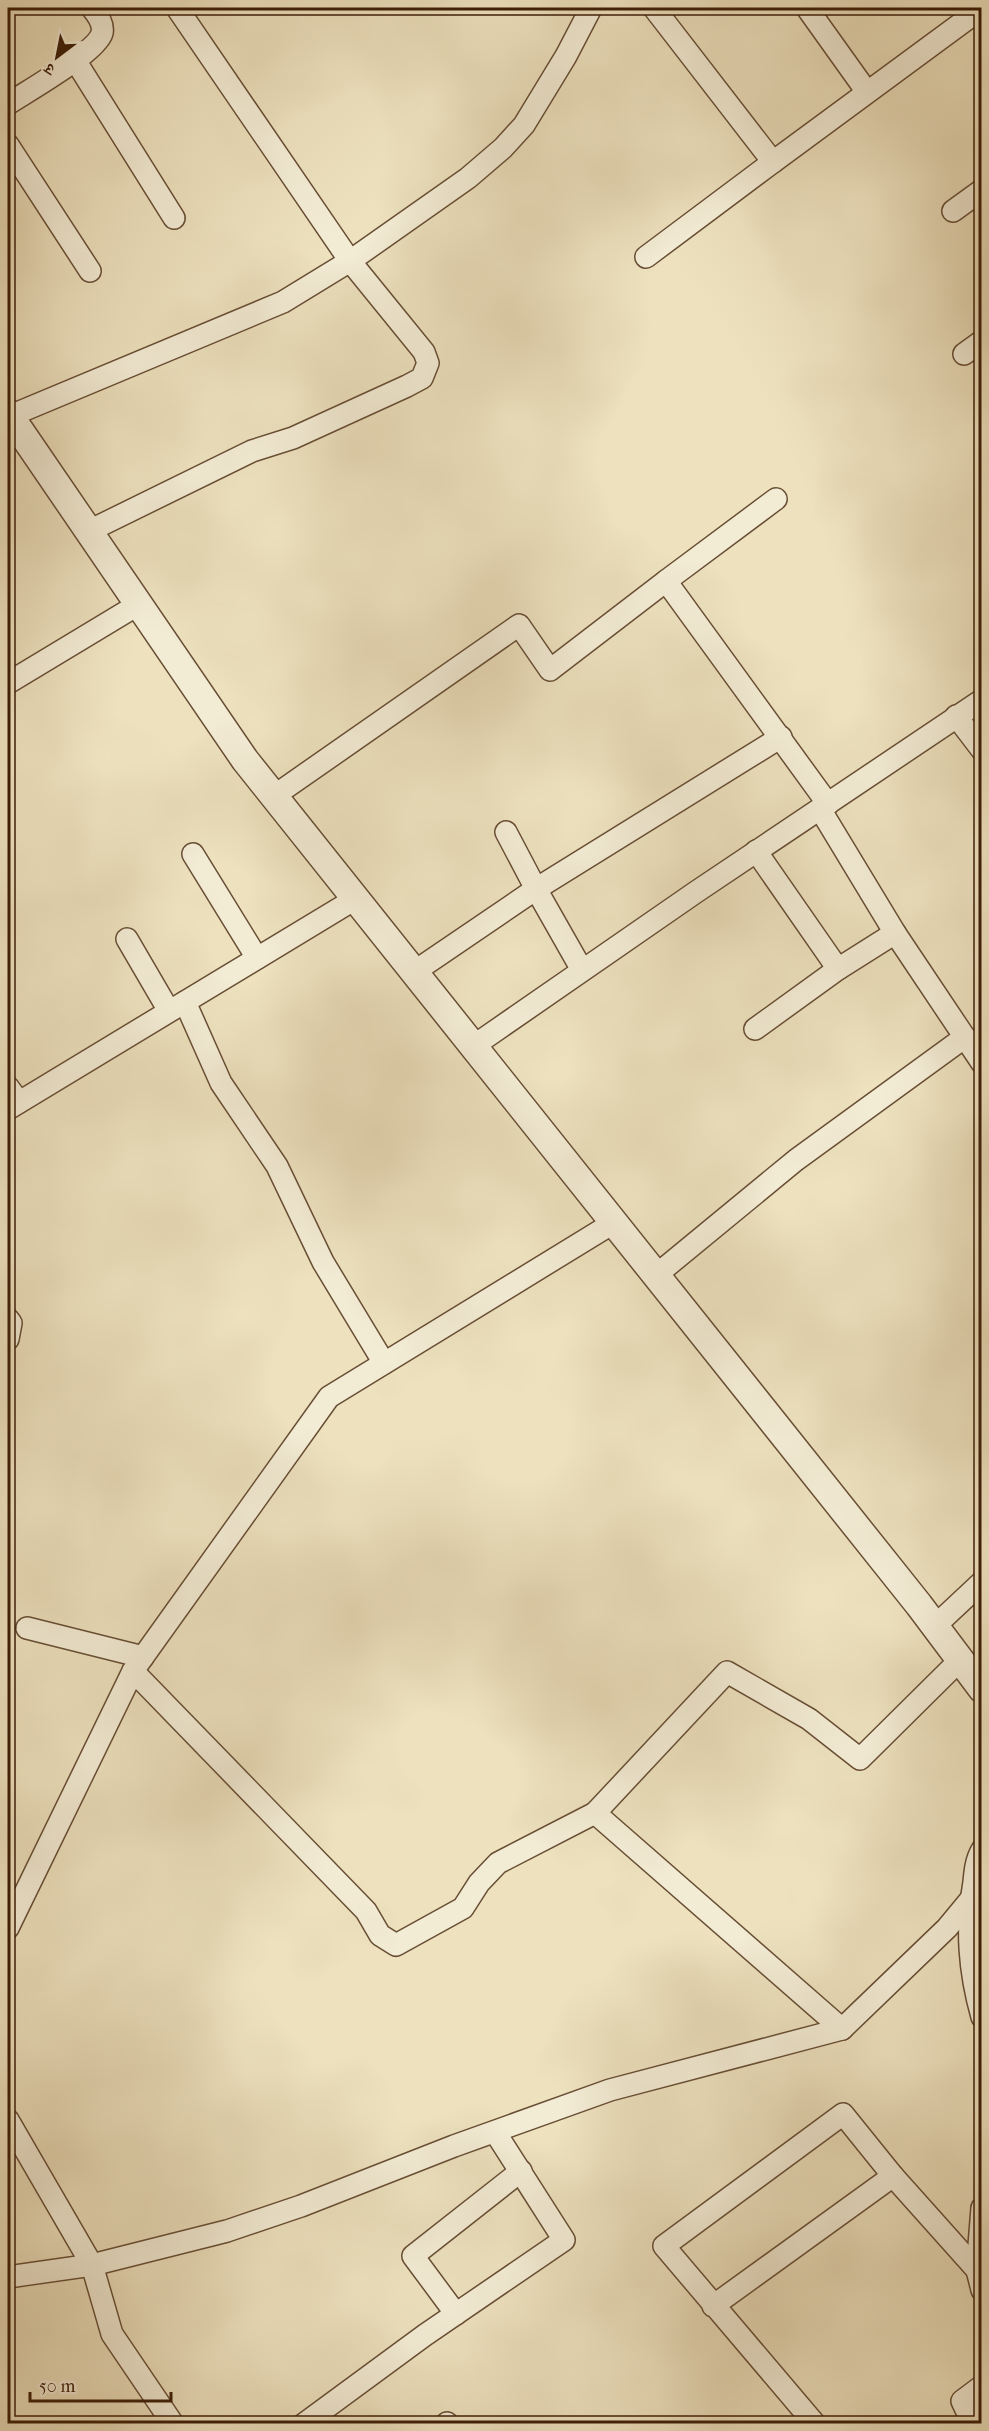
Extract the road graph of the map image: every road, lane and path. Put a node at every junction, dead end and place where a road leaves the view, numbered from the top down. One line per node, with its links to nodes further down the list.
1 (92, 8): 7 (street)
2 (177, 8): 16 (street)
3 (591, 8): 16 (street)
4 (654, 8): 11 (street)
5 (807, 8): 8 (street)
6 (971, 11): 8 (street)
7 (75, 60): 9 (street); 14 (street)
8 (867, 92): 11 (street)
9 (8, 104)
10 (8, 145): 17 (street)
11 (772, 162): 15 (street)
12 (981, 190): 13 (street)
13 (953, 211)
14 (174, 218)
15 (646, 256)
16 (350, 261): 20 (street); 22 (street)
17 (90, 271)
18 (981, 341): 19 (street)
19 (963, 354)
20 (9, 414): 22 (street)
21 (776, 500): 23 (street)
22 (89, 531): 24 (street)
23 (666, 581): 28 (street); 30 (street)
24 (139, 604): 25 (street); 30 (street)
25 (8, 683)
26 (981, 700): 27 (street)
27 (956, 716): 29 (street); 31 (street)
28 (781, 737): 31 (street); 35 (street)
29 (981, 750)
30 (274, 796): 36 (street)
31 (824, 806): 33 (street); 37 (street)
32 (506, 832): 35 (street)
33 (756, 851): 40 (street); 41 (street)
34 (193, 854): 39 (street)
35 (536, 889): 41 (street); 42 (street)
36 (355, 899): 39 (street); 42 (street)
37 (895, 933): 40 (street); 45 (street)
38 (127, 939): 43 (street)
39 (257, 958): 43 (street)
40 (838, 969): 44 (street)
41 (582, 970): 46 (street)
42 (414, 972): 46 (street)
43 (177, 1006): 48 (street); 53 (street)
44 (755, 1029)
45 (964, 1037): 47 (street); 50 (street)
46 (472, 1047): 49 (street)
47 (981, 1063)
48 (11, 1099)
49 (613, 1223): 50 (street); 53 (street)
50 (655, 1276): 55 (street)
51 (8, 1319): 52 (street)
52 (8, 1339)
53 (384, 1363): 58 (street)
54 (981, 1582): 55 (street)
55 (935, 1626): 57 (street)
56 (27, 1628): 58 (street)
57 (960, 1660): 59 (street); 60 (street)
58 (138, 1664): 60 (street); 63 (street)
59 (981, 1689)
60 (596, 1813): 65 (street)
61 (981, 1850): 62 (street)
62 (971, 1899): 64 (street); 65 (street)
63 (8, 1928)
64 (981, 2017)
65 (842, 2029): 67 (street)
66 (8, 2120): 71 (street)
67 (495, 2132): 68 (street); 71 (street)
68 (521, 2171): 76 (street); 76 (street)
69 (893, 2176): 72 (street); 75 (street); 75 (street)
70 (981, 2208): 72 (street)
71 (92, 2265): 73 (street); 78 (street)
72 (977, 2270): 74 (street)
73 (8, 2277)
74 (981, 2290)
75 (713, 2306): 80 (street)
76 (456, 2314): 79 (street)
77 (981, 2386): 81 (street)
78 (172, 2424)
79 (304, 2424)
80 (815, 2424)
81 (969, 2424)

